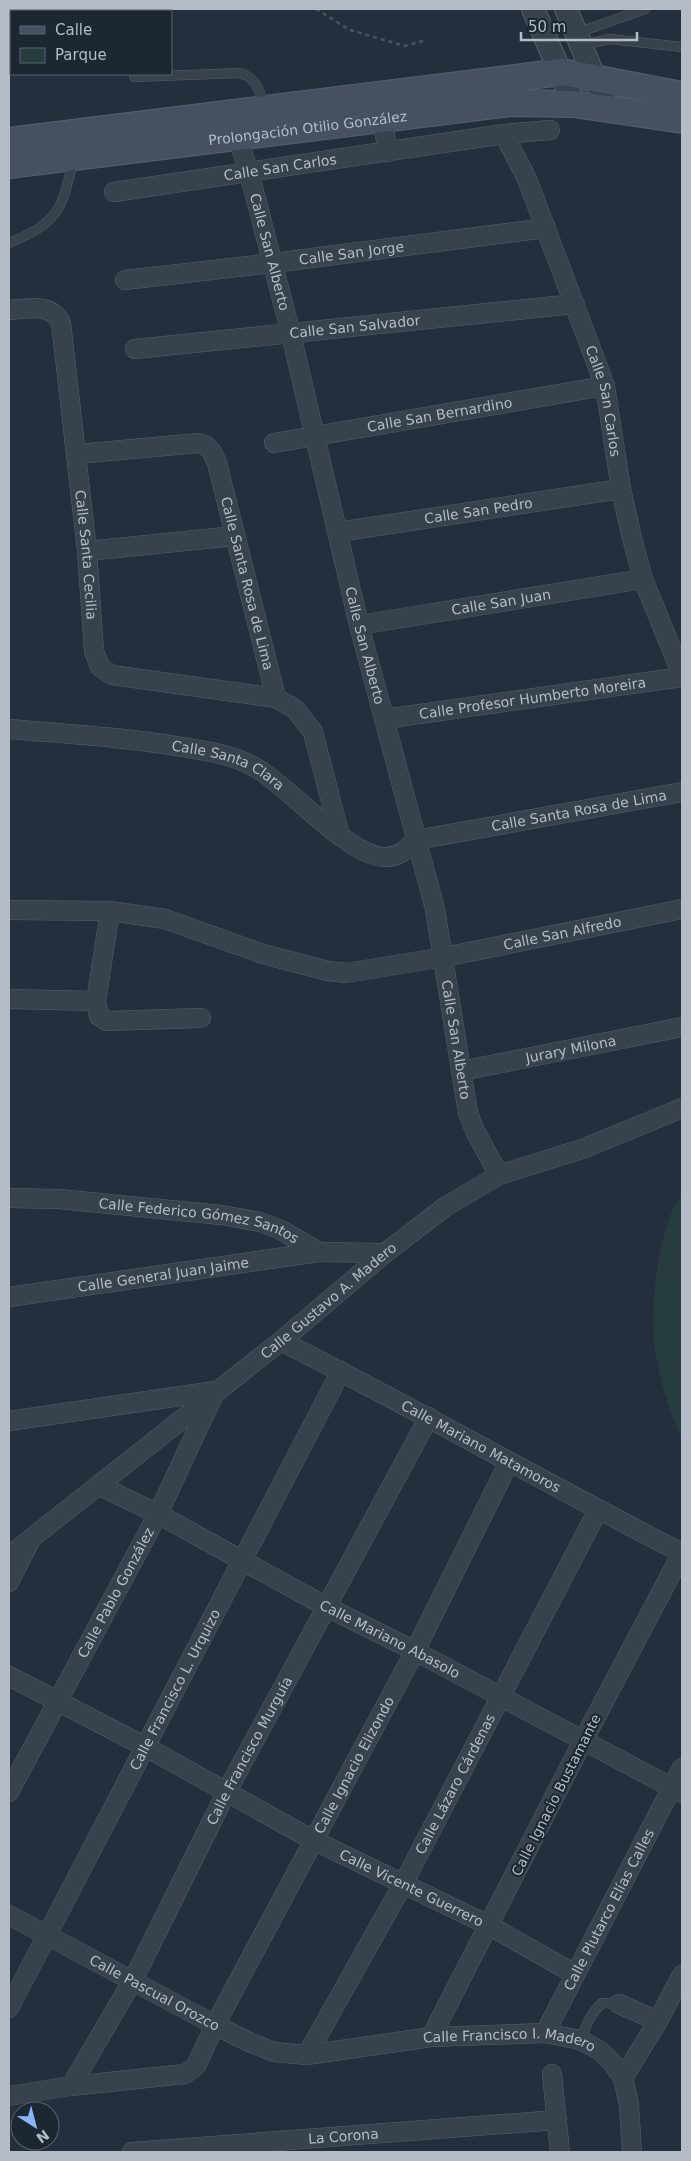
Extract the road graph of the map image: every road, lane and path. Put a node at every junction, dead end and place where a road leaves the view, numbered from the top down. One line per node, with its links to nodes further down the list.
1 (316, 9): 6 (path)
2 (533, 9): 8 (street)
3 (566, 9): 5 (street)
4 (645, 9): 5 (lane)
5 (579, 39): 7 (lane); 10 (street)
6 (426, 40)
7 (682, 47)
8 (562, 72): 10 (main road, Prolongación Otilio González); 11 (main road, Prolongación Otilio González); 13 (street)
9 (134, 77): 17 (lane)
10 (596, 77): 12 (main road, Prolongación Otilio González); 14 (street)
11 (376, 94): 15 (street); 17 (main road, Prolongación Otilio González)
12 (682, 95)
13 (574, 104): 14 (main road, Prolongación Otilio González); 15 (main road, Prolongación Otilio González)
14 (608, 110): 16 (main road, Prolongación Otilio González)
15 (384, 119): 17 (main road, Prolongación Otilio González); 23 (street)
16 (682, 120)
17 (270, 121): 18 (main road, Prolongación Otilio González)
18 (234, 126): 22 (main road, Prolongación Otilio González); 25 (street, Calle San Alberto)
19 (550, 130): 20 (street, Calle San Carlos)
20 (504, 134): 23 (street, Calle San Carlos); 27 (street, Calle San Carlos)
21 (9, 140): 22 (main road, Prolongación Otilio González)
22 (73, 145): 24 (main road, Prolongación Otilio González); 28 (lane)
23 (388, 152): 25 (street, Calle San Carlos)
24 (9, 165)
25 (249, 172): 26 (street, Calle San Carlos); 29 (street, Calle San Alberto)
26 (114, 192)
27 (546, 228): 29 (street, Calle San Jorge); 31 (street, Calle San Carlos)
28 (9, 243)
29 (273, 263): 30 (street, Calle San Jorge); 33 (street, Calle San Alberto)
30 (125, 280)
31 (576, 304): 33 (street, Calle San Salvador); 35 (street, Calle San Carlos)
32 (9, 310): 38 (street, Calle Santa Cecilia)
33 (291, 334): 34 (street, Calle San Salvador); 36 (street, Calle San Alberto)
34 (135, 349)
35 (605, 386): 36 (street, Calle San Bernardino); 39 (street, Calle San Carlos)
36 (315, 437): 37 (street, Calle San Bernardino); 40 (street, Calle San Alberto)
37 (274, 443)
38 (77, 454): 41 (street, Calle Santa Rosa de Lima); 42 (street, Calle Santa Cecilia)
39 (621, 489): 40 (street, Calle San Pedro); 43 (street, Calle San Carlos)
40 (338, 532): 44 (street, Calle San Alberto)
41 (234, 536): 42 (street); 46 (street, Calle Santa Rosa de Lima)
42 (87, 551): 46 (street, Calle Santa Cecilia)
43 (643, 579): 44 (street, Calle San Juan); 45 (street, Calle San Carlos)
44 (359, 625): 47 (street, Calle San Alberto)
45 (682, 676): 47 (street, Calle Profesor Humberto Moreira)
46 (276, 698): 50 (street)
47 (384, 719): 51 (street, Calle San Alberto)
48 (9, 729): 50 (street, Calle Santa Clara)
49 (682, 792): 51 (street, Calle Santa Rosa de Lima)
50 (340, 836): 51 (street, Calle Santa Clara)
51 (416, 840): 55 (street, Calle San Alberto)
52 (682, 909): 55 (street, Calle San Alfredo)
53 (9, 910): 54 (street, Calle San Alfredo)
54 (110, 911): 55 (street, Calle San Alfredo); 57 (street)
55 (444, 957): 60 (street, Calle San Alberto)
56 (9, 999): 57 (street)
57 (96, 1001): 58 (street)
58 (201, 1018)
59 (682, 1027): 60 (street, Jurary Milona)
60 (461, 1071): 62 (street, Calle San Alberto)
61 (682, 1108): 62 (street, Calle Gustavo A. Madero)
62 (499, 1175): 65 (street, Calle Gustavo A. Madero)
63 (9, 1198): 64 (street, Calle Federico Gómez Santos)
64 (319, 1252): 65 (street, Calle Federico Gómez Santos); 66 (street, Calle General Juan Jaime)
65 (385, 1253): 67 (street, Calle Gustavo A. Madero)
66 (9, 1297)
67 (281, 1341): 68 (street, Calle Mariano Matamoros); 69 (street, Calle Gustavo A. Madero)
68 (342, 1371): 70 (street, Calle Mariano Matamoros); 79 (street, Calle Francisco L. Urquizo)
69 (216, 1391): 71 (street); 73 (street, Calle Gustavo A. Madero); 75 (street, Calle Pablo González)
70 (429, 1418): 72 (street, Calle Mariano Matamoros); 81 (street, Calle Francisco Murguía)
71 (9, 1421)
72 (509, 1462): 74 (street, Calle Mariano Matamoros); 82 (street, Calle Ignacio Elizondo)
73 (98, 1484): 75 (street, Calle Mariano Abasolo); 76 (street, Calle Gustavo A. Madero)
74 (598, 1510): 77 (street, Calle Mariano Matamoros); 84 (street, Calle Lázaro Cárdenas)
75 (158, 1514): 79 (street, Calle Mariano Abasolo); 85 (street, Calle Pablo González)
76 (30, 1541): 78 (street, Calle Gustavo A. Madero); 80 (street)
77 (682, 1553): 86 (street, Calle Ignacio Bustamante)
78 (9, 1556)
79 (241, 1561): 81 (street, Calle Mariano Abasolo); 87 (street, Calle Francisco L. Urquizo)
80 (9, 1582)
81 (326, 1606): 82 (street, Calle Mariano Abasolo); 90 (street, Calle Francisco Murguía)
82 (415, 1651): 84 (street, Calle Mariano Abasolo); 92 (street, Calle Ignacio Elizondo)
83 (9, 1676): 85 (street, Calle Vicente Guerrero)
84 (500, 1698): 86 (street, Calle Mariano Abasolo); 93 (street, Calle Lázaro Cárdenas)
85 (57, 1703): 87 (street, Calle Vicente Guerrero); 91 (street, Calle Pablo González)
86 (583, 1741): 89 (street, Calle Mariano Abasolo); 95 (street, Calle Ignacio Bustamante)
87 (144, 1746): 90 (street, Calle Vicente Guerrero); 96 (street, Calle Francisco L. Urquizo)
88 (682, 1768): 89 (street, Calle Plutarco Elías Calles)
89 (678, 1790): 97 (street, Calle Plutarco Elías Calles)
90 (227, 1791): 92 (street, Calle Vicente Guerrero); 99 (street, Calle Francisco Murguía)
91 (9, 1792)
92 (313, 1840): 93 (street, Calle Vicente Guerrero); 103 (street, Calle Ignacio Elizondo)
93 (403, 1884): 95 (street, Calle Vicente Guerrero); 107 (street, Calle Lázaro Cárdenas)
94 (9, 1916): 96 (street, Calle Pascual Orozco)
95 (490, 1926): 97 (street, Calle Vicente Guerrero); 105 (street, Calle Ignacio Bustamante)
96 (47, 1936): 99 (street, Calle Pascual Orozco); 101 (street, Calle Francisco L. Urquizo)
97 (575, 1974): 104 (street, Calle Plutarco Elías Calles)
98 (682, 1975): 102 (street)
99 (133, 1980): 103 (street, Calle Pascual Orozco); 110 (street, Calle Francisco Murguía)
100 (619, 2004): 102 (street); 106 (lane)
101 (9, 2008)
102 (658, 2020): 109 (street)
103 (215, 2025): 107 (street, Calle Pascual Orozco); 110 (street, Calle Ignacio Elizondo)
104 (545, 2033): 105 (street, Calle Francisco I. Madero); 106 (street, Calle Francisco I. Madero)
105 (432, 2037): 107 (street, Calle Francisco I. Madero)
106 (580, 2040): 109 (street, Calle Francisco I. Madero)
107 (307, 2055)
108 (552, 2074): 112 (street)
109 (624, 2078): 116 (street)
110 (71, 2086): 111 (street)
111 (9, 2096)
112 (557, 2120): 113 (street, La Corona); 115 (street)
113 (158, 2151): 114 (street, La Corona)
114 (132, 2152)
115 (560, 2152)
116 (632, 2152)

